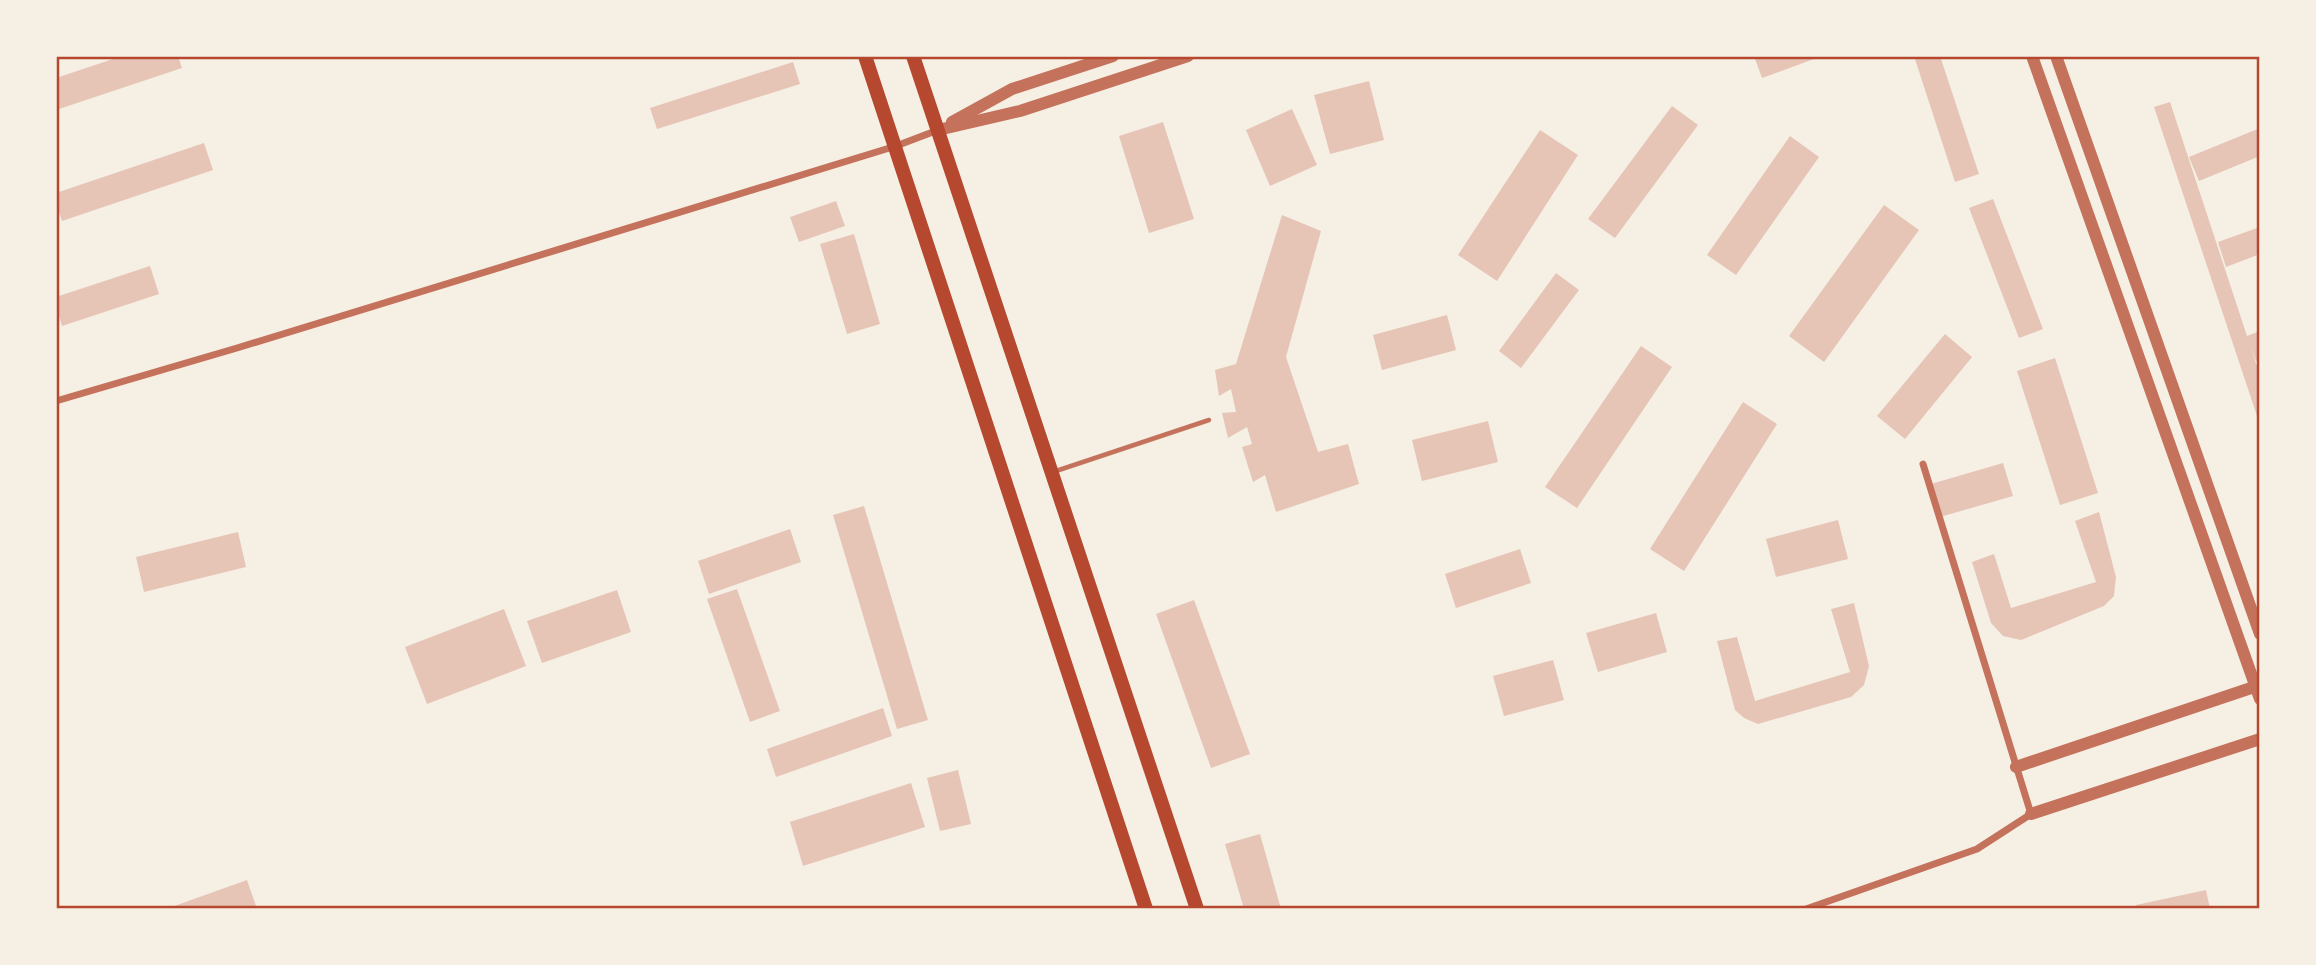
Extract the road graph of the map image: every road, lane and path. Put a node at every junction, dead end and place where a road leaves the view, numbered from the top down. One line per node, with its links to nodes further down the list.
1 (865, 56): 8 (main road)
2 (913, 56): 7 (main road)
3 (1114, 56): 7 (street)
4 (1188, 56): 7 (street)
5 (2032, 56): 14 (street)
6 (2056, 56): 13 (street)
7 (938, 130): 8 (street); 12 (main road)
8 (896, 146): 9 (street); 18 (main road)
9 (56, 401)
10 (1209, 420): 12 (lane)
11 (1923, 464): 16 (street)
12 (1051, 473): 19 (main road)
13 (2260, 634)
14 (2259, 690): 16 (street)
15 (2260, 739): 17 (street)
16 (2016, 767): 17 (street)
17 (2031, 814): 20 (street)
18 (1146, 909)
19 (1197, 909)
20 (1806, 909)

